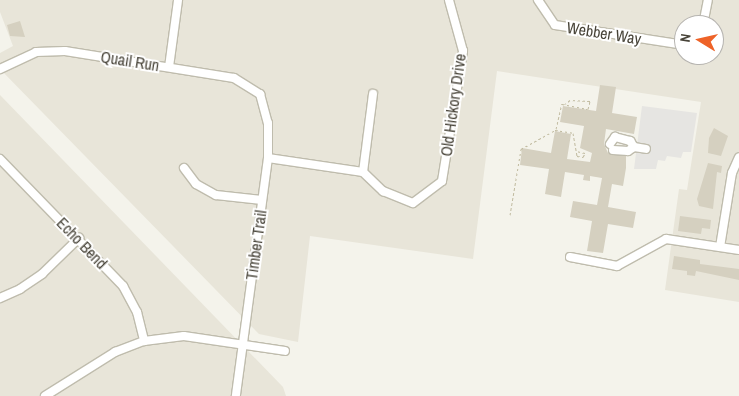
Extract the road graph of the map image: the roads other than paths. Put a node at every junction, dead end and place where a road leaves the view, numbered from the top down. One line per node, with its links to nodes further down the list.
1 (178, 0): 7 (street)
2 (449, 0): 17 (street, Old Hickory Drive)
3 (538, 0): 6 (street, Webber Way)
4 (708, 0): 5 (street)
5 (705, 15)
6 (674, 43)
7 (169, 67): 8 (street, Quail Run); 9 (street, Quail Run)
8 (0, 69)
9 (260, 94): 13 (street, Timber Trail)
10 (373, 94): 17 (street)
11 (634, 147): 11 (street); 12 (street)
12 (646, 149)
13 (268, 158): 17 (street); 18 (street, Timber Trail)
14 (739, 158): 20 (street)
15 (0, 159): 19 (street, Echo Bend)
16 (184, 168): 18 (street)
17 (363, 172)
18 (262, 200): 25 (street, Timber Trail)
19 (79, 238): 23 (street); 24 (street, Echo Bend)
20 (720, 247): 21 (street); 22 (street)
21 (739, 250)
22 (570, 257)
23 (0, 298)
24 (144, 340): 25 (street); 27 (street)
25 (243, 345): 26 (street); 28 (street, Timber Trail)
26 (285, 351)
27 (45, 396)
28 (236, 396)

